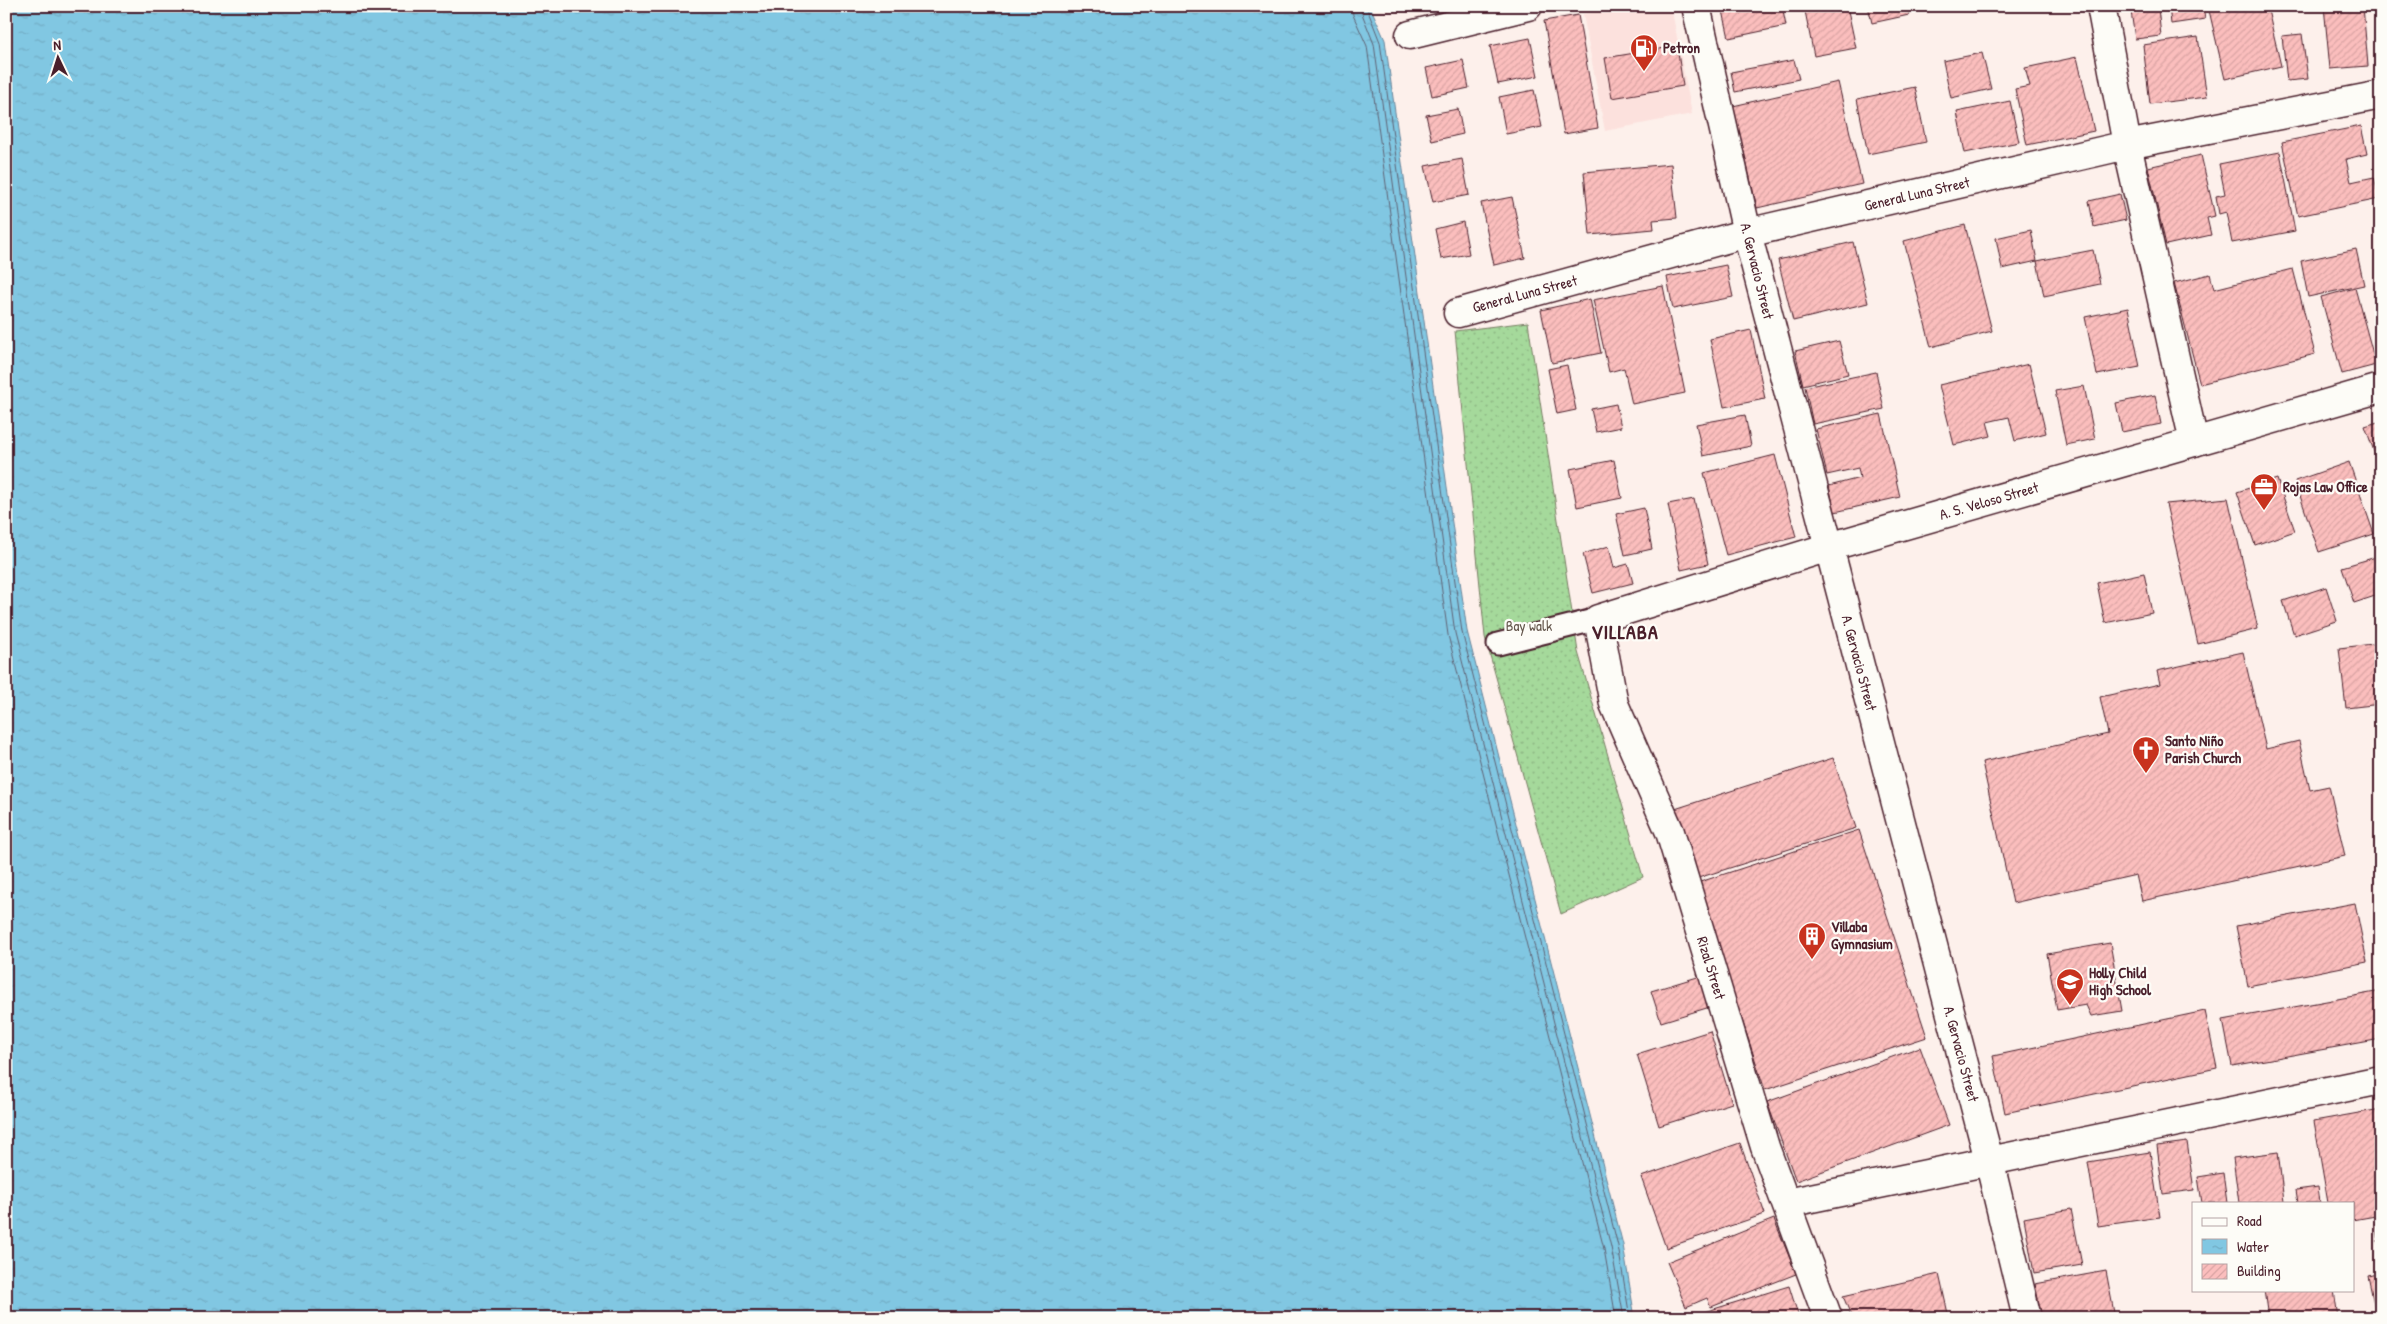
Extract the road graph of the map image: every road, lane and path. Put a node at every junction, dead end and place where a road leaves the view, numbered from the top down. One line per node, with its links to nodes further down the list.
1 (1528, 6): 4 (street)
2 (1696, 6): 7 (street, A. Gervacio Street)
3 (2101, 6): 6 (street)
4 (1410, 35)
5 (2381, 95): 6 (street, General Luna Street)
6 (2127, 145): 7 (street, General Luna Street); 10 (street)
7 (1747, 233): 8 (street, General Luna Street); 11 (street, A. Gervacio Street)
8 (1458, 313)
9 (2381, 388): 10 (street, A. S. Veloso Street)
10 (2194, 442): 11 (street, A. S. Veloso Street)
11 (1829, 547): 12 (street, A. S. Veloso Street); 15 (street, A. Gervacio Street)
12 (1598, 619): 13 (lane); 16 (street, Rizal Street)
13 (1498, 644)
14 (2381, 1080): 15 (street)
15 (1989, 1160): 16 (street); 18 (street, A. Gervacio Street)
16 (1786, 1203): 17 (street, Rizal Street)
17 (1828, 1318)
18 (2026, 1318)

